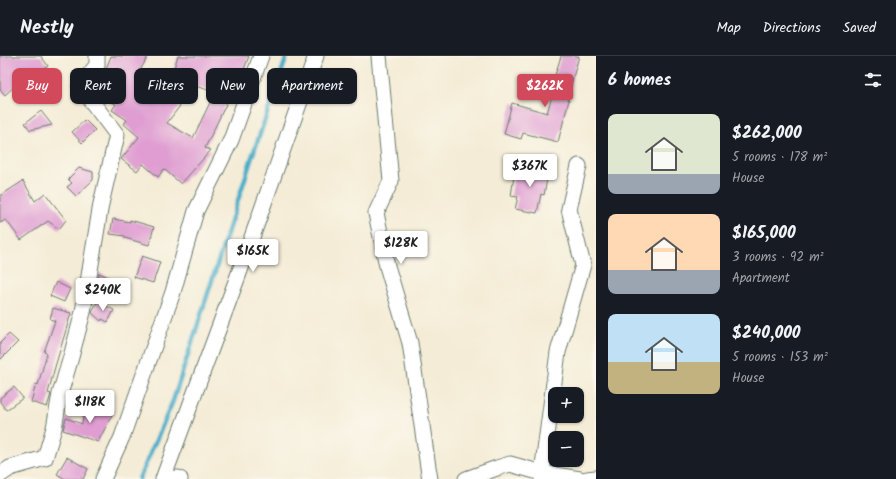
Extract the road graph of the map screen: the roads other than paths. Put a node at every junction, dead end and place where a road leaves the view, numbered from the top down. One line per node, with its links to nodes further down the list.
1 (260, 56): 9 (street)
2 (316, 56): 10 (street)
3 (379, 56): 13 (street)
4 (96, 57): 6 (street)
5 (579, 166): 7 (street)
6 (0, 475)
7 (542, 476): 14 (street); 15 (street)
8 (596, 478): 16 (street)
9 (103, 479)
10 (163, 479)
11 (172, 479): 12 (street)
12 (180, 479)
13 (430, 479)
14 (466, 479)
15 (580, 479)
16 (587, 479)

